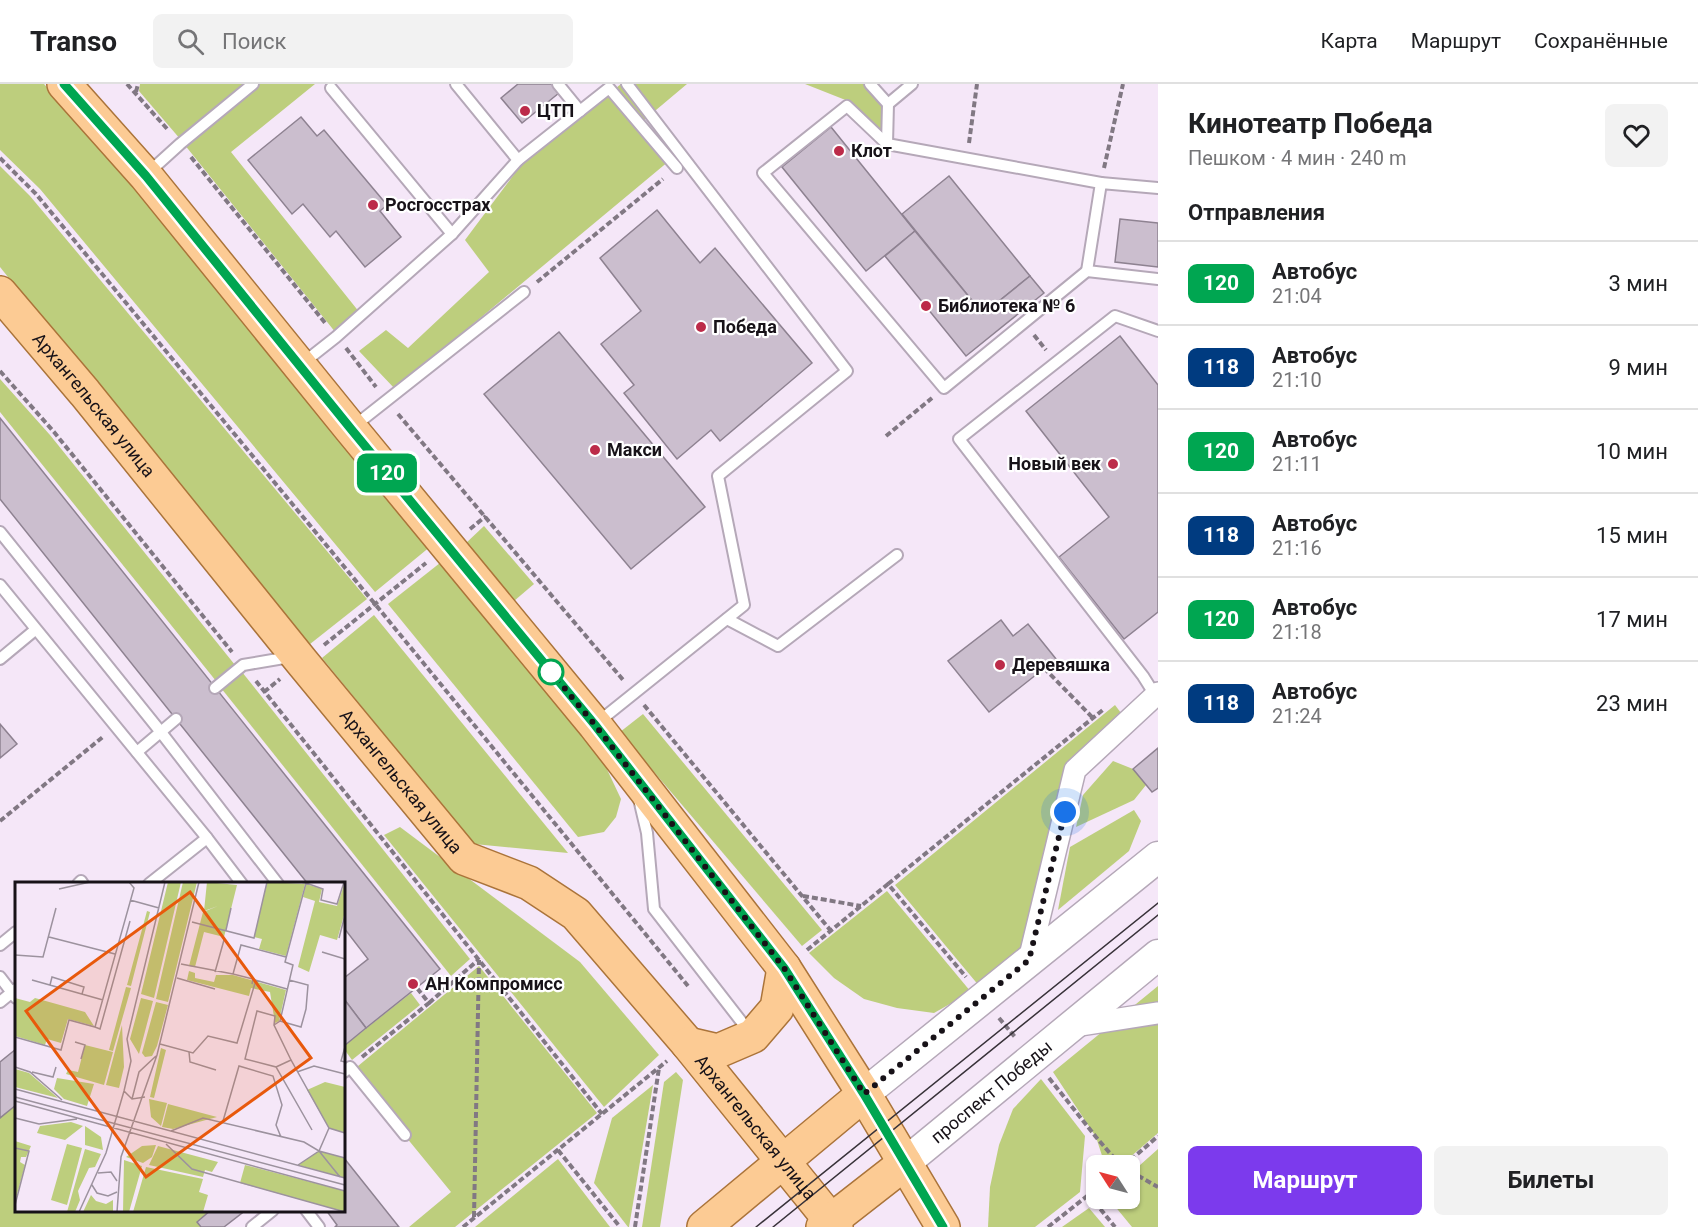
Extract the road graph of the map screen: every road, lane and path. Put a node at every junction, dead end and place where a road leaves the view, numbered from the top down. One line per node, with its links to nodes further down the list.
1 (64, 84): 23 (main road)
2 (127, 84): 14 (path)
3 (138, 84): 14 (path)
4 (253, 84): 17 (lane)
5 (456, 84): 21 (lane)
6 (558, 84): 16 (lane)
7 (627, 84): 47 (lane)
8 (870, 84): 15 (lane)
9 (912, 84): 15 (lane)
10 (976, 84): 20 (path)
11 (1123, 84): 24 (path)
12 (611, 86): 16 (lane); 22 (lane)
13 (331, 88): 26 (lane)
14 (136, 92): 17 (path)
15 (888, 104): 18 (lane)
16 (580, 111): 21 (lane)
17 (180, 144): 23 (lane); 33 (path)
18 (887, 144): 20 (lane); 37 (lane)
19 (0, 158): 46 (path)
20 (966, 159): 24 (lane)
21 (518, 160): 26 (lane)
22 (677, 168): 29 (path)
23 (146, 176): 35 (main road)
24 (1101, 183): 25 (lane); 27 (lane)
25 (1158, 188)
26 (452, 234): 33 (lane)
27 (1087, 271): 28 (lane); 31 (lane)
28 (1158, 279)
29 (524, 292): 38 (lane)
30 (0, 293): 50 (main road, Архангельская улица)
31 (1023, 323): 34 (path); 37 (lane)
32 (1158, 331): 34 (lane)
33 (336, 337): 35 (lane); 38 (path)
34 (1056, 362): 56 (lane)
35 (299, 366): 39 (main road)
36 (0, 371): 51 (path)
37 (944, 388): 40 (path)
38 (386, 400): 39 (lane); 41 (path)
39 (351, 429): 43 (main road)
40 (886, 436)
41 (486, 516): 43 (path); 55 (path)
42 (0, 532): 62 (lane)
43 (447, 547): 46 (path); 60 (main road)
44 (897, 555): 47 (lane)
45 (0, 585): 48 (lane)
46 (375, 604): 50 (path); 84 (path)
47 (727, 619): 55 (lane)
48 (35, 630): 49 (lane); 61 (lane)
49 (0, 659)
50 (299, 659): 51 (lane); 54 (path); 90 (main road, Архангельская улица)
51 (243, 665): 53 (lane); 54 (path)
52 (1044, 668): 58 (path)
53 (215, 688)
54 (264, 692): 78 (path)
55 (634, 692): 60 (lane); 72 (path)
56 (1157, 694): 79 (street)
57 (1110, 704): 58 (path)
58 (1093, 718): 71 (path)
59 (176, 719): 62 (lane)
60 (595, 725): 64 (main road)
61 (115, 727): 63 (lane); 65 (path)
62 (160, 731): 63 (lane); 70 (lane)
63 (137, 752): 66 (lane)
64 (633, 775): 80 (main road); 89 (lane)
65 (0, 821)
66 (207, 838): 68 (lane); 69 (lane)
67 (1158, 857): 79 (main road)
68 (152, 882)
69 (240, 882)
70 (276, 882)
71 (888, 884)
72 (802, 896): 73 (path); 74 (path)
73 (862, 906)
74 (831, 931)
75 (15, 933): 76 (lane)
76 (0, 945)
77 (1158, 955): 88 (main road, проспект Победы)
78 (479, 960): 86 (path); 94 (path); 107 (path)
79 (1029, 960): 93 (main road)
80 (784, 968): 89 (main road); 93 (main road)
81 (0, 976): 83 (lane)
82 (417, 988): 86 (path)
83 (15, 993): 85 (lane)
84 (694, 993)
85 (0, 1002)
86 (429, 1003): 92 (path)
87 (1158, 1013): 88 (street)
88 (1070, 1027): 100 (main road, проспект Победы)
89 (753, 1036): 90 (main road)
90 (688, 1044): 99 (main road, Архангельская улица)
91 (659, 1067): 112 (path)
92 (347, 1070): 95 (lane)
93 (864, 1094): 99 (main road); 100 (main road)
94 (602, 1114)
95 (405, 1135)
96 (1158, 1136): 98 (path)
97 (558, 1150): 111 (path)
98 (1136, 1155)
99 (783, 1161): 108 (main road, Архангельская улица); 113 (main road)
100 (905, 1163): 108 (main road, проспект Победы); 114 (main road)
101 (1140, 1177): 102 (path)
102 (1158, 1187)
103 (1086, 1197): 115 (path)
104 (1100, 1209): 116 (path)
105 (271, 1212): 109 (lane)
106 (308, 1212): 110 (lane)
107 (474, 1218)
108 (830, 1225)
109 (252, 1227)
110 (319, 1227)
111 (620, 1227)
112 (635, 1227)
113 (704, 1227)
114 (943, 1227)
115 (1048, 1227)
116 (1115, 1227)

